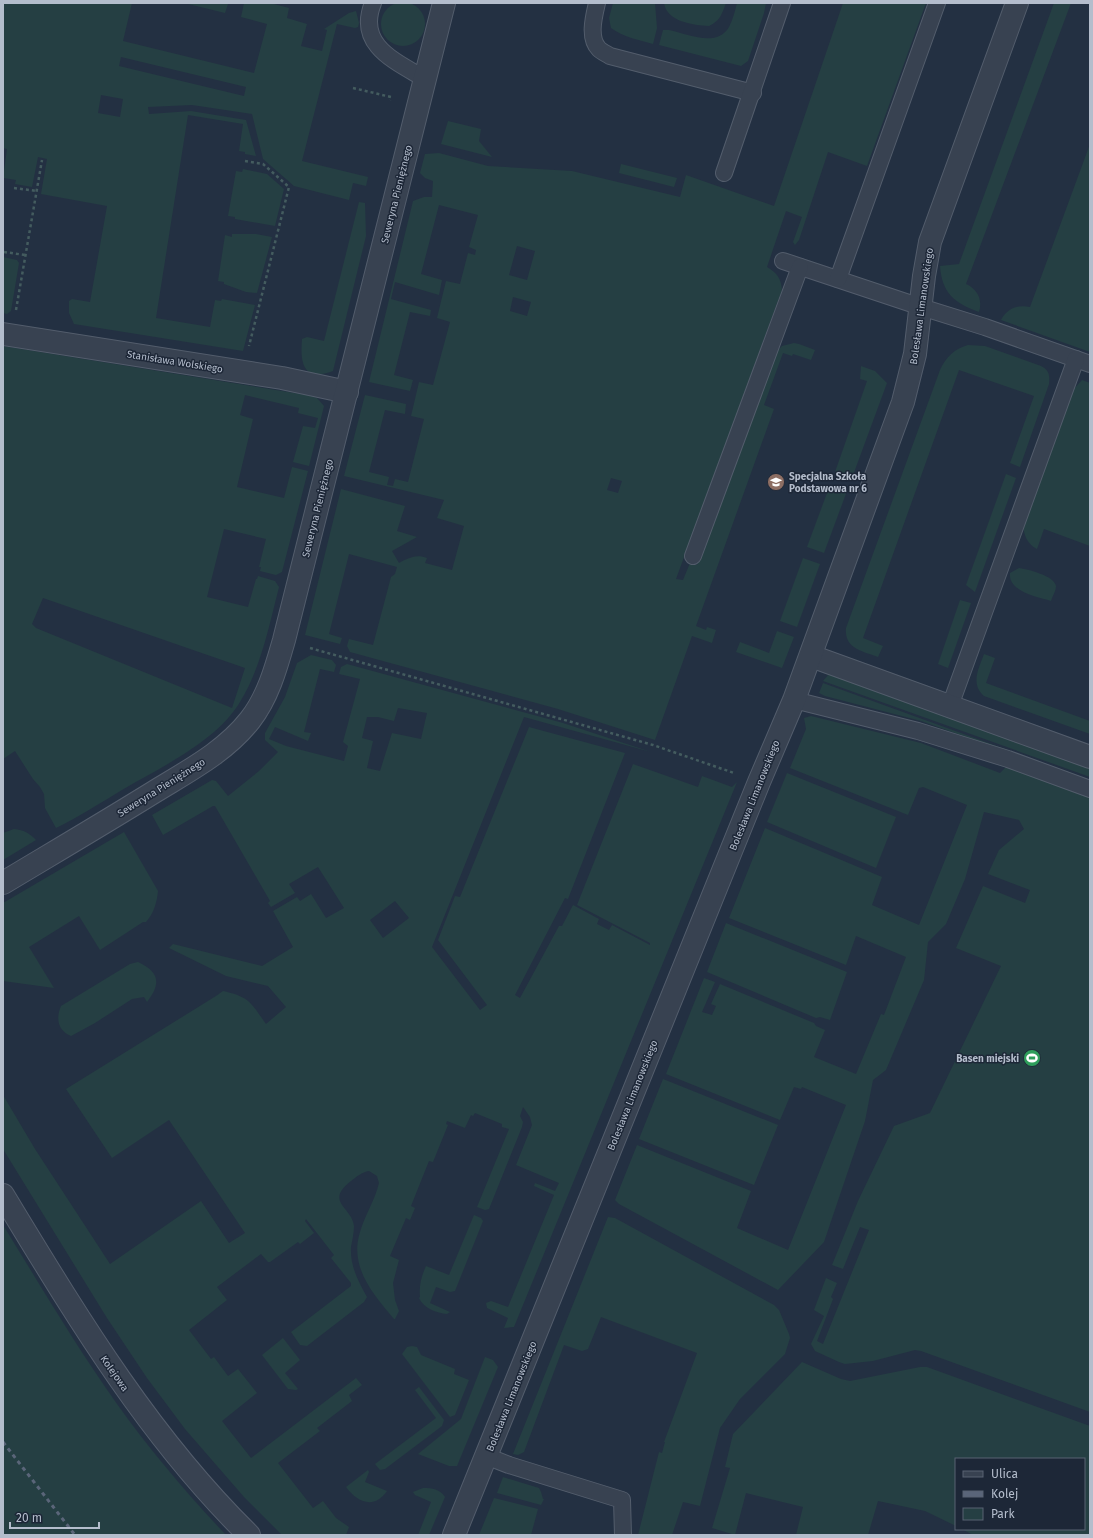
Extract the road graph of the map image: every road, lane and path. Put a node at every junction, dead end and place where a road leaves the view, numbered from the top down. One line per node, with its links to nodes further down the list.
1 (373, 3): 7 (lane)
2 (444, 3): 7 (street, Seweryna Pieniężnego)
3 (597, 3): 9 (lane)
4 (782, 3): 9 (lane)
5 (937, 3): 20 (lane)
6 (1017, 3): 21 (street, Bolesława Limanowskiego)
7 (425, 79): 26 (street, Seweryna Pieniężnego)
8 (353, 88): 10 (path)
9 (753, 93): 13 (lane)
10 (389, 105)
11 (42, 160): 15 (path)
12 (245, 161): 24 (path)
13 (724, 174)
14 (14, 188): 15 (path)
15 (37, 191): 17 (path)
16 (4, 252): 17 (path)
17 (26, 256): 22 (path)
18 (783, 261): 19 (lane)
19 (800, 267): 20 (lane); 27 (lane)
20 (838, 279): 21 (lane)
21 (921, 307): 25 (lane); 29 (street, Bolesława Limanowskiego)
22 (16, 313)
23 (3, 334): 26 (street, Stanisława Wolskiego)
24 (248, 349)
25 (1083, 361): 31 (lane)
26 (346, 392): 35 (street, Seweryna Pieniężnego)
27 (693, 556)
28 (307, 647): 33 (path)
29 (811, 656): 30 (street, Bolesława Limanowskiego); 31 (street)
30 (794, 700): 33 (street, Bolesława Limanowskiego); 34 (lane)
31 (950, 706): 32 (street)
32 (1090, 757)
33 (760, 782): 37 (street, Bolesława Limanowskiego)
34 (1090, 789)
35 (3, 883)
36 (3, 1195): 38 (street, Kolejowa)
37 (486, 1456): 39 (street, Bolesława Limanowskiego); 40 (lane)
38 (249, 1535)
39 (454, 1535)
40 (623, 1535)

